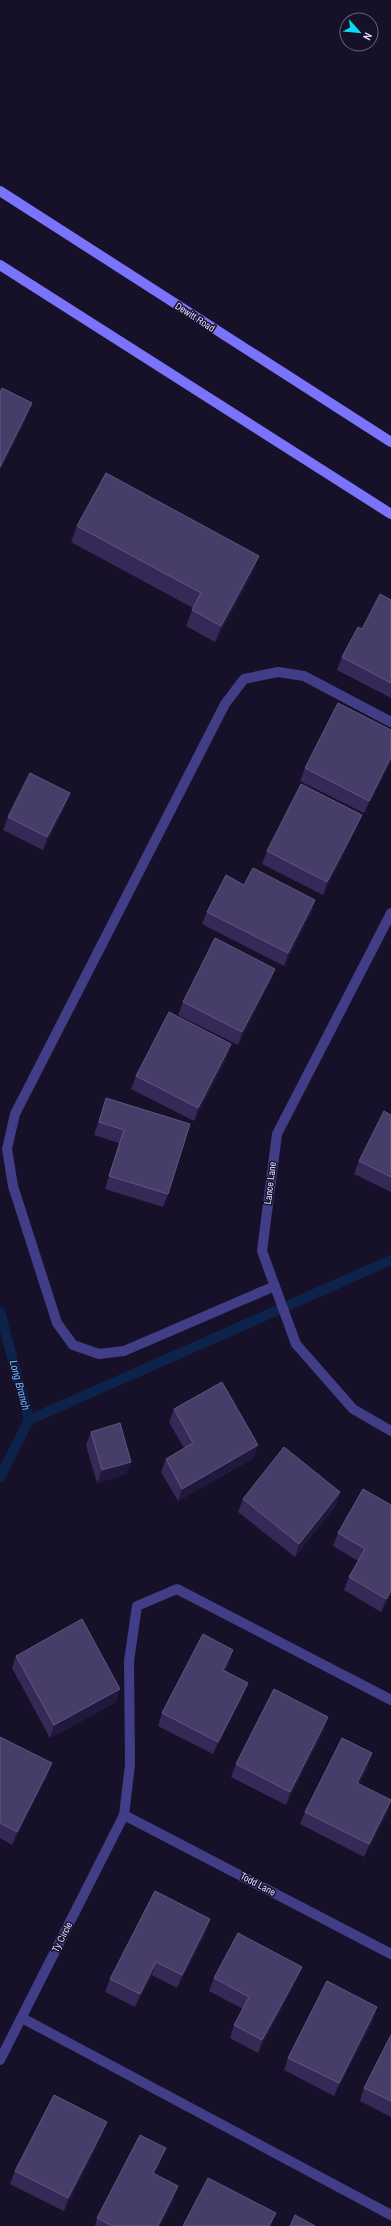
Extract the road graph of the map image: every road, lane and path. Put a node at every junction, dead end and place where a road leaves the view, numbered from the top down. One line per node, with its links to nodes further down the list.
1 (0, 191): 3 (main road, Dewitt Road)
2 (0, 265): 4 (main road)
3 (391, 442)
4 (391, 514)
5 (391, 722): 7 (street)
6 (391, 913): 7 (street, Lance Lane)
7 (275, 1286): 8 (street, Lance Lane)
8 (391, 1431)
9 (391, 1700): 10 (street, Ty Circle)
10 (124, 1814): 11 (street, Todd Lane); 12 (street, Ty Circle)
11 (391, 1954)
12 (22, 2018): 13 (street, Ty Circle); 14 (street)
13 (0, 2060)
14 (391, 2215)

